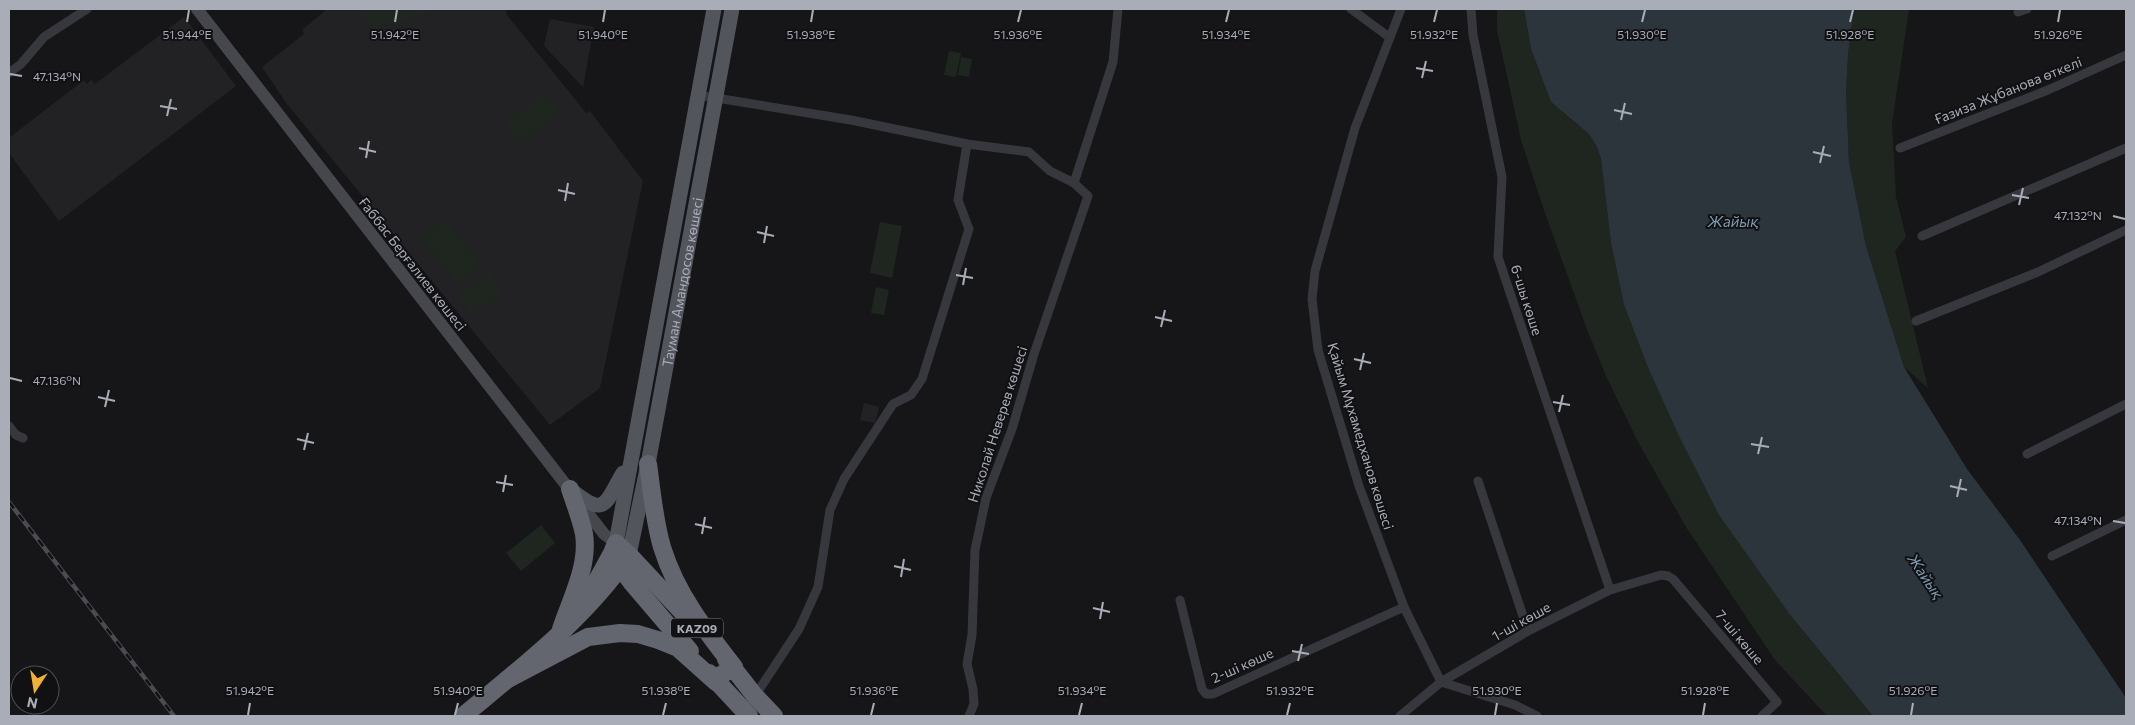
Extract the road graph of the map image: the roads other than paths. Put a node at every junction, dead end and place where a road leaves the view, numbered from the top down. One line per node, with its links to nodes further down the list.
1 (87, 9): 11 (street)
2 (197, 9): 28 (main road, Ғаббас Берғалиев көшесі)
3 (714, 9): 12 (main road, Тауман Амандосов көшесі)
4 (732, 9): 13 (main road, Тауман Амандосов көшесі)
5 (1118, 9): 17 (street)
6 (1351, 9): 9 (street)
7 (1401, 9): 9 (street, Қайым Мұхамедханов көшесi)
8 (1472, 9): 33 (street, 6-шы көше)
9 (1389, 37): 35 (street, Қайым Мұхамедханов көшесi)
10 (2126, 55): 15 (street, Ғазиза Жұбанова өткелі)
11 (9, 73)
12 (698, 95): 13 (street); 25 (main road, Тауман Амандосов көшесі)
13 (715, 98): 14 (street); 26 (main road, Тауман Амандосов көшесі)
14 (967, 144): 17 (street); 42 (street)
15 (1900, 148)
16 (2126, 148): 19 (street)
17 (1074, 183): 46 (street, Николай Неверев көшесі)
18 (2126, 230): 20 (street)
19 (1922, 236)
20 (1916, 322)
21 (2126, 404): 24 (street)
22 (9, 426): 23 (street)
23 (23, 438)
24 (2027, 454)
25 (631, 461): 28 (main road); 30 (main road, Тауман Амандосов көшесі)
26 (648, 464): 30 (main road, Тауман Амандосов көшесі); 38 (highway)
27 (1478, 481): 36 (street)
28 (570, 489): 30 (main road, Ғаббас Берғалиев көшесі); 37 (highway)
29 (2126, 520): 31 (street)
30 (617, 551): 37 (highway); 38 (highway, KAZ09); 40 (highway, KAZ09)
31 (2052, 556)
32 (1668, 576): 33 (street, 1-ші көше); 49 (street, 7-шi көше)
33 (1610, 590): 36 (street, 1-ші көше)
34 (1180, 600): 35 (street, 2-ші көше)
35 (1404, 607): 41 (street, Қайым Мұхамедханов көшесi)
36 (1528, 631): 41 (street, 1-ші көше)
37 (560, 634): 39 (highway)
38 (734, 668): 40 (highway); 42 (highway, KAZ09)
39 (508, 679): 40 (highway); 43 (highway)
40 (716, 682): 44 (highway, KAZ09)
41 (1441, 682): 47 (street, 1-ші көше); 48 (street)
42 (755, 696): 45 (highway, KAZ09)
43 (463, 716)
44 (749, 716)
45 (774, 716)
46 (969, 716)
47 (1400, 716)
48 (1537, 716)
49 (1762, 716)

